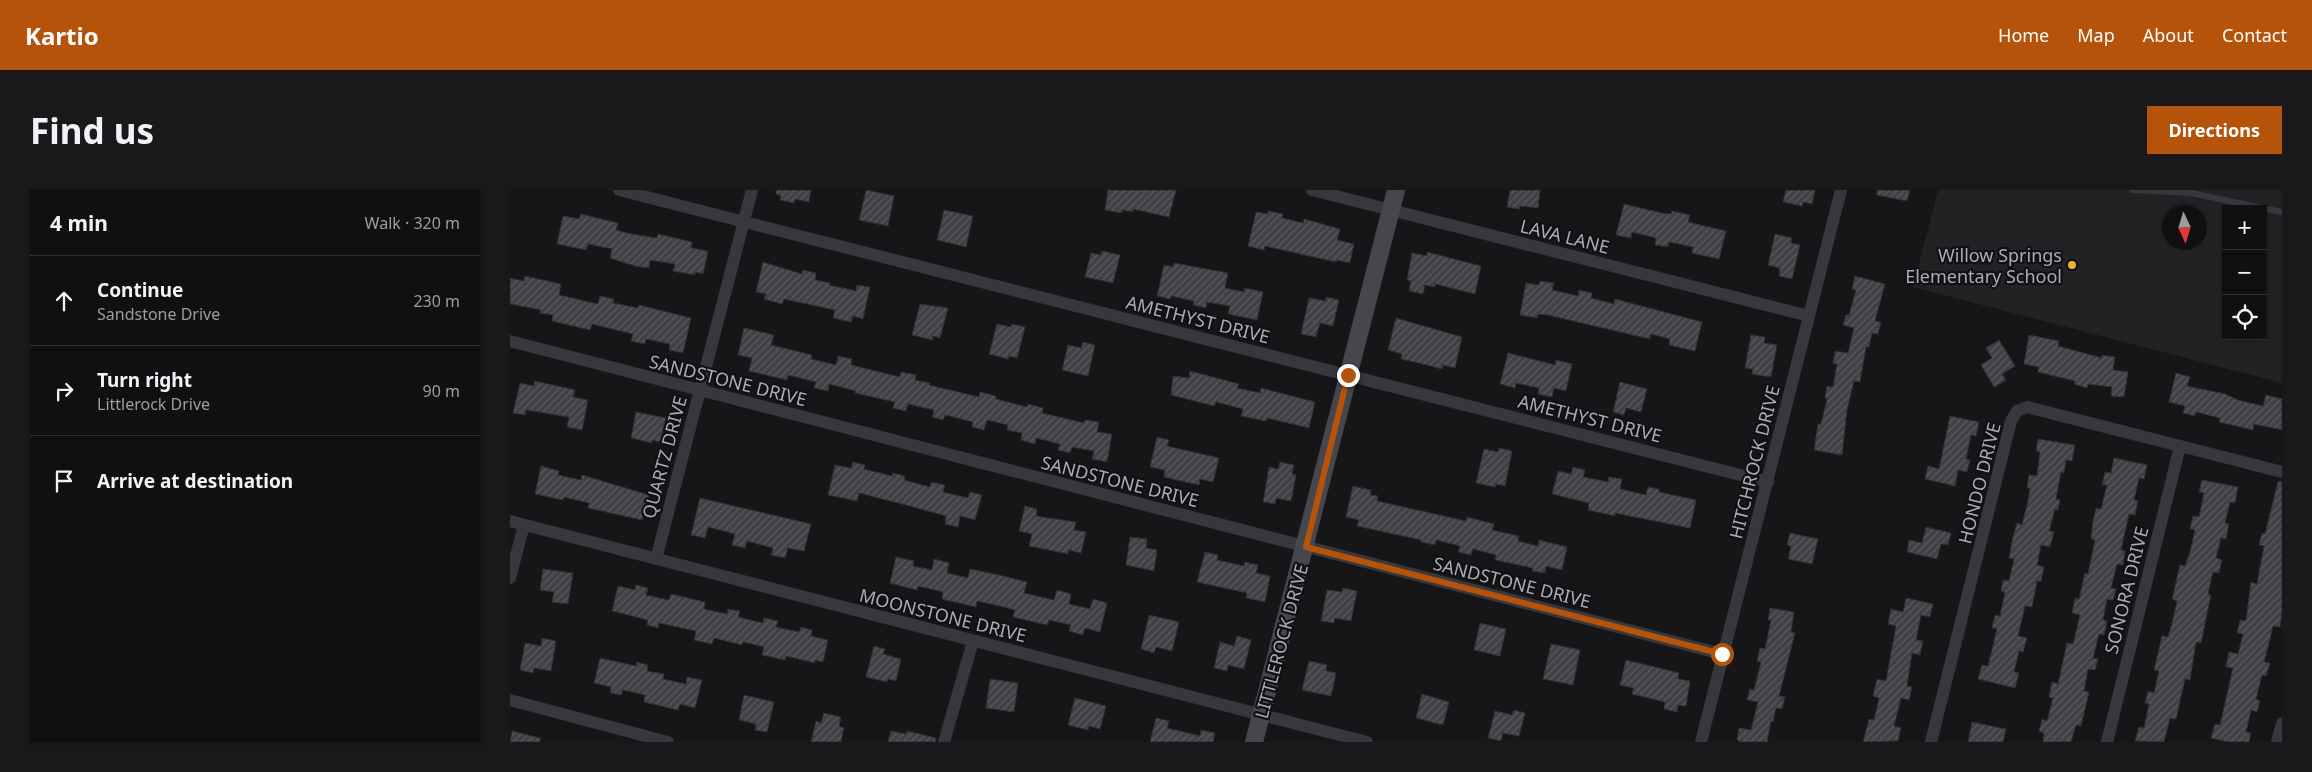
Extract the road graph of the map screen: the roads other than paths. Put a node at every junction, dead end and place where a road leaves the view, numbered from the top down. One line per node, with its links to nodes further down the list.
1 (618, 190): 9 (street, AMETHYST DRIVE)
2 (752, 190): 9 (street, QUARTZ DRIVE)
3 (1312, 190): 7 (street, LAVA LANE)
4 (1396, 190): 7 (street, LITTLEROCK DRIVE)
5 (1841, 190): 10 (street, HITCHROCK DRIVE)
6 (2132, 190): 8 (lane)
7 (1391, 210): 10 (street, LAVA LANE); 12 (street, LITTLEROCK DRIVE)
8 (2282, 212)
9 (744, 222): 12 (street, AMETHYST DRIVE); 13 (street, QUARTZ DRIVE)
10 (1809, 316): 16 (street, HITCHROCK DRIVE)
11 (510, 342): 13 (street, SANDSTONE DRIVE)
12 (1348, 375): 16 (street, AMETHYST DRIVE); 19 (street, LITTLEROCK DRIVE)
13 (700, 390): 19 (street, SANDSTONE DRIVE); 20 (street, QUARTZ DRIVE)
14 (2180, 446): 15 (street, HONDO DRIVE); 32 (street, HONDO DRIVE); 33 (street, SONORA DRIVE)
15 (2282, 472)
16 (1768, 482): 23 (street, HITCHROCK DRIVE)
17 (510, 521): 18 (street, MOONSTONE DRIVE)
18 (524, 525): 20 (street, MOONSTONE DRIVE); 21 (street)
19 (1306, 547): 23 (street, SANDSTONE DRIVE); 25 (street, LITTLEROCK DRIVE)
20 (656, 559): 22 (street, MOONSTONE DRIVE)
21 (510, 578)
22 (973, 640): 25 (street, MOONSTONE DRIVE); 28 (street)
23 (1722, 654): 31 (street, HITCHROCK DRIVE)
24 (510, 700): 27 (street)
25 (1261, 715): 29 (street, LITTLEROCK DRIVE); 30 (street, MOONSTONE DRIVE)
26 (2282, 723): 34 (street)
27 (668, 742)
28 (944, 742)
29 (1254, 742)
30 (1368, 742)
31 (1701, 742)
32 (1932, 742)
33 (2107, 742)
34 (2277, 742)

